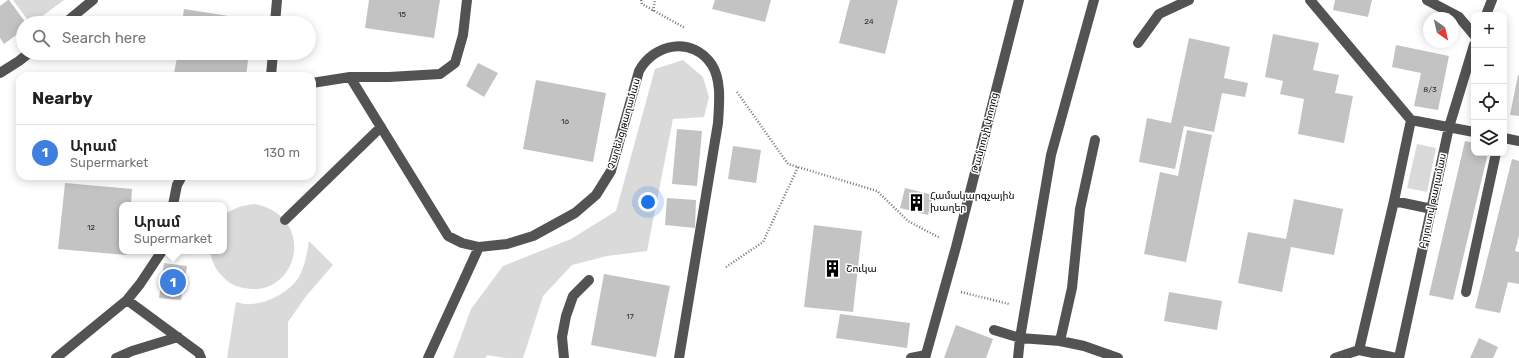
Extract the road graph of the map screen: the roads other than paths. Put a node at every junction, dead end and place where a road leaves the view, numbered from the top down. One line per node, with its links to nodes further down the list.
1 (93, 0): 11 (street)
2 (277, 0): 12 (street)
3 (467, 0): 20 (street)
4 (1019, 0): 45 (street, Թամրուչի փողոց)
5 (1094, 0): 42 (street)
6 (1188, 0): 14 (street)
7 (1310, 0): 22 (street)
8 (1427, 0): 13 (street)
9 (1492, 0): 10 (street)
10 (1487, 12)
11 (74, 16)
12 (276, 16)
13 (1471, 31)
14 (1138, 43)
15 (1473, 48): 23 (street, Բրյուսով թաղամաս)
16 (20, 60): 19 (street)
17 (272, 60): 18 (street)
18 (271, 72)
19 (0, 73)
20 (350, 77): 21 (street); 24 (street, Չարենց թաղամաս)
21 (316, 82)
22 (1410, 120): 23 (street); 31 (street)
23 (1449, 127): 25 (street); 33 (street, Բրյուսով թաղամաս)
24 (381, 128): 34 (street); 35 (street, Չարենց թաղամաս)
25 (1471, 131)
26 (1507, 139): 28 (street)
27 (1095, 140): 43 (street)
28 (1519, 141)
29 (1495, 156): 38 (street)
30 (180, 180): 32 (street)
31 (1394, 201): 33 (street); 44 (street)
32 (173, 202)
33 (1432, 209): 56 (street, Բրյուսով թաղամաս)
34 (284, 220)
35 (479, 247): 49 (street); 51 (street, Չարենց թաղամաս)
36 (160, 254): 39 (street)
37 (589, 280): 50 (street)
38 (1466, 292)
39 (127, 300): 41 (street); 46 (street)
40 (994, 330): 42 (street)
41 (178, 337): 47 (street); 48 (street)
42 (1020, 338): 43 (street); 53 (street)
43 (1060, 341): 54 (street)
44 (1359, 350): 55 (street); 56 (street)
45 (926, 356): 52 (street)
46 (56, 358)
47 (116, 358)
48 (201, 358)
49 (428, 358)
50 (564, 358)
51 (680, 358)
52 (911, 358)
53 (1018, 358)
54 (1118, 358)
55 (1335, 358)
56 (1398, 358)

